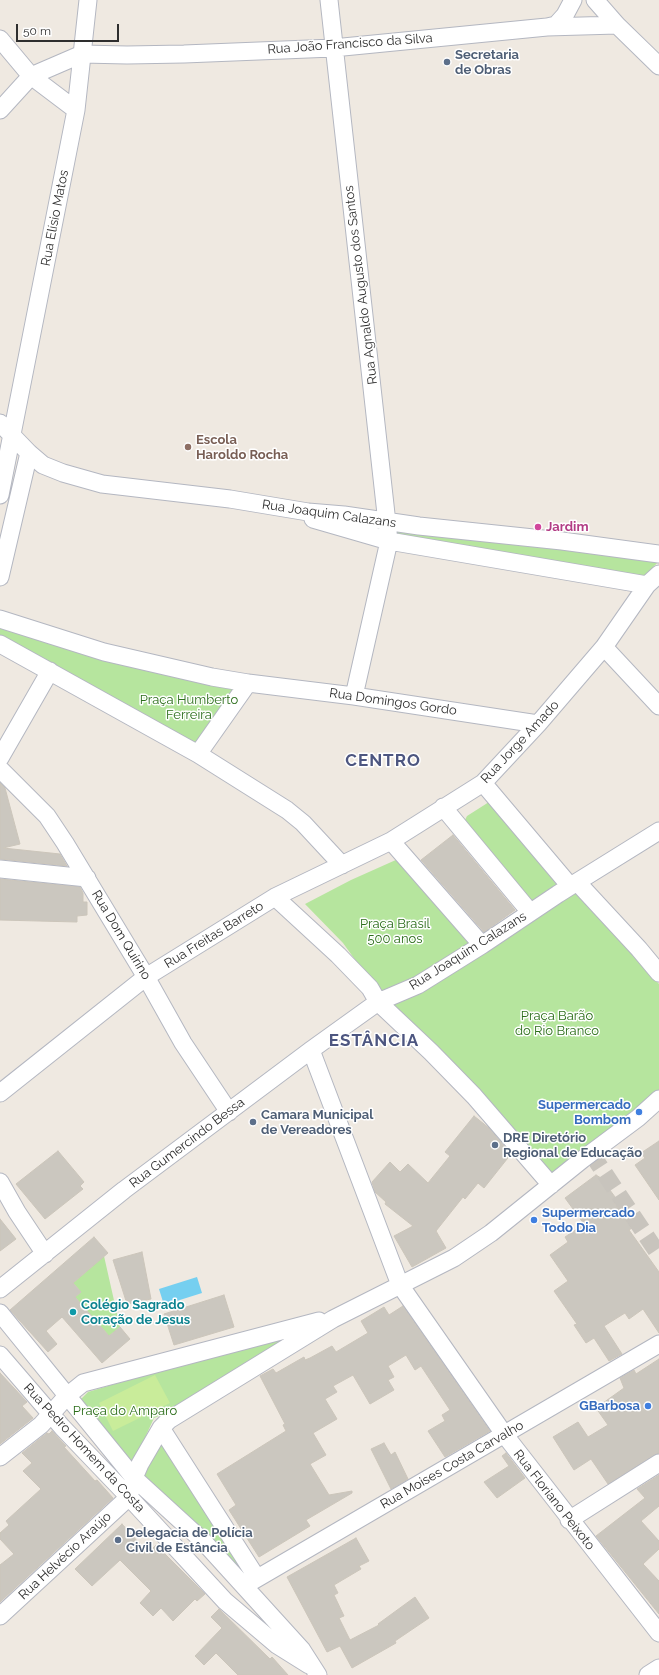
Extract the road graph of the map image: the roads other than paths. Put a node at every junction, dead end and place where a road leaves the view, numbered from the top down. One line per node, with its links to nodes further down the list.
1 (88, 0): 9 (street, Rua Elísio Matos)
2 (329, 0): 8 (street, Rua Agnaldo Augusto dos Santos)
3 (573, 0): 6 (street)
4 (595, 0): 5 (street)
5 (617, 25): 6 (street, Rua João Francisco da Silva); 10 (street)
6 (547, 27): 8 (street, Rua João Francisco da Silva)
7 (0, 39): 11 (street)
8 (334, 48): 9 (street, Rua João Francisco da Silva); 19 (street, Rua Agnaldo Augusto dos Santos)
9 (82, 54): 11 (street); 13 (street, Rua Elísio Matos)
10 (659, 66)
11 (31, 76): 12 (street); 13 (street)
12 (0, 110)
13 (76, 110): 15 (street, Rua Elísio Matos)
14 (0, 423): 15 (street, Rua Joaquim Calazans)
15 (13, 435): 16 (street, Rua Joaquim Calazans); 17 (street, Rua Elísio Matos)
16 (29, 453): 18 (street, Rua Joaquim Calazans); 22 (street)
17 (0, 495)
18 (273, 506): 19 (street, Rua Joaquim Calazans); 20 (street)
19 (388, 522): 20 (street, Rua Agnaldo Augusto dos Santos); 21 (street, Rua Joaquim Calazans)
20 (389, 540): 23 (street); 29 (street, Rua Agnaldo Augusto dos Santos)
21 (659, 554)
22 (0, 577)
23 (653, 580): 26 (street, Rua Jorge Amado)
24 (0, 619): 28 (street)
25 (0, 644): 27 (street)
26 (604, 648): 30 (street); 31 (street, Rua Jorge Amado)
27 (50, 671): 32 (street); 33 (street)
28 (248, 684): 29 (street, Rua Domingos Gordo); 32 (street)
29 (354, 696): 31 (street, Rua Domingos Gordo)
30 (659, 706)
31 (538, 724): 35 (street, Rua Jorge Amado)
32 (198, 754): 39 (street)
33 (0, 758)
34 (0, 769): 41 (street, Rua Dom Quirino)
35 (483, 784): 36 (street, Rua Jorge Amado); 42 (street)
36 (443, 808): 38 (street, Rua Jorge Amado); 44 (street)
37 (659, 831): 42 (street, Rua Joaquim Calazans)
38 (391, 841): 39 (street, Rua Jorge Amado); 45 (street)
39 (342, 865): 43 (street, Rua Freitas Barreto)
40 (0, 869): 41 (street)
41 (87, 878): 47 (street, Rua Dom Quirino)
42 (574, 884): 44 (street, Rua Joaquim Calazans); 46 (street)
43 (275, 897): 47 (street, Rua Freitas Barreto); 48 (street)
44 (530, 912): 45 (street, Rua Joaquim Calazans)
45 (482, 946): 48 (street, Rua Joaquim Calazans)
46 (659, 973)
47 (146, 977): 50 (street, Rua Freitas Barreto); 52 (street, Rua Dom Quirino)
48 (378, 1002): 49 (street, Rua Gumercindo Bessa); 54 (street)
49 (311, 1050): 52 (street, Rua Gumercindo Bessa); 56 (street, Rua Floriano Peixoto)
50 (0, 1093)
51 (659, 1099): 54 (street)
52 (229, 1112): 55 (street, Rua Gumercindo Bessa)
53 (0, 1182): 55 (street)
54 (551, 1184): 56 (street)
55 (45, 1254): 57 (street, Rua Gumercindo Bessa)
56 (400, 1285): 59 (street); 65 (street, Rua Floriano Peixoto)
57 (0, 1289)
58 (0, 1313): 62 (street, Rua Pedro Homem da Costa)
59 (333, 1319): 62 (street); 64 (street, Rua Pedro Homem da Costa)
60 (659, 1344): 65 (street, Rua Moises Costa Carvalho)
61 (0, 1355): 63 (street, Rua Pedro Homem da Costa)
62 (67, 1396): 63 (street); 68 (street, Rua Pedro Homem da Costa)
63 (51, 1414): 66 (street); 69 (street, Rua Pedro Homem da Costa)
64 (161, 1428): 68 (street, Rua Pedro Homem da Costa); 71 (street, Rua Pedro Homem da Costa)
65 (504, 1434): 70 (street, Rua Floriano Peixoto); 71 (street, Rua Moises Costa Carvalho)
66 (0, 1457)
67 (659, 1463): 70 (street)
68 (134, 1478): 69 (street); 71 (street, Rua Pedro Homem da Costa)
69 (129, 1497): 72 (street, Rua Helvécio Araújo); 75 (street, Rua Pedro Homem da Costa)
70 (569, 1520): 73 (street, Rua Floriano Peixoto)
71 (250, 1582): 75 (street, Rua Pedro Homem da Costa)
72 (0, 1616)
73 (659, 1633)
74 (659, 1668): 76 (street)
75 (315, 1671)
76 (648, 1675)

